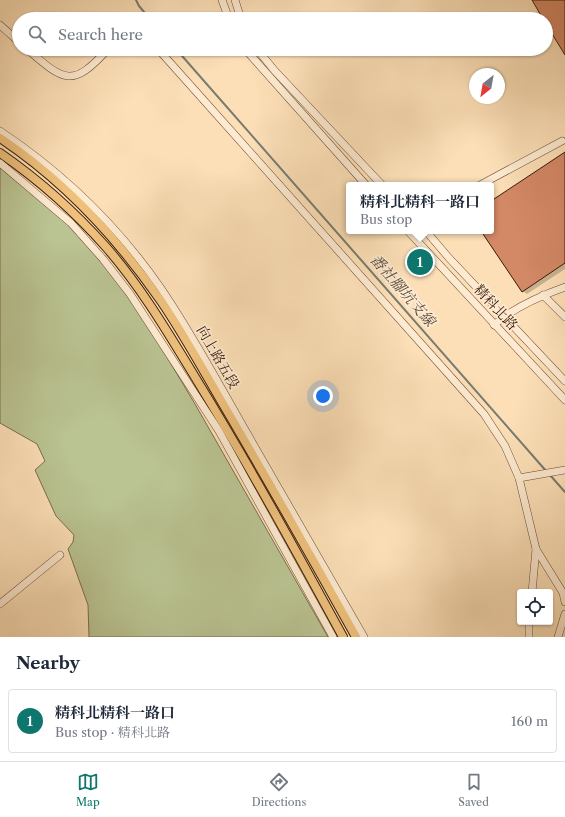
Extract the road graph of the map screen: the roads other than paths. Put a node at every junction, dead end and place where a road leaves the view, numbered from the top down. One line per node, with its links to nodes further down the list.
1 (222, 0): 3 (street)
2 (235, 0): 4 (street)
3 (226, 12)
4 (239, 12)
5 (0, 25): 6 (street)
6 (12, 36)
7 (35, 56): 8 (street)
8 (100, 56)
9 (164, 56): 30 (street)
10 (251, 56): 17 (street)
11 (263, 56): 18 (street)
12 (0, 131): 41 (street, 向上路五段)
13 (0, 138): 40 (main road, 向上路五段)
14 (562, 141): 19 (street)
15 (0, 153): 39 (main road, 向上路五段)
16 (0, 163): 38 (street)
17 (363, 182)
18 (379, 182)
19 (486, 182)
20 (411, 234): 26 (street, 精科北路)
21 (429, 234): 24 (street, 精科北路)
22 (565, 287): 23 (street)
23 (543, 295): 24 (street); 25 (street)
24 (504, 316): 26 (street); 27 (street, 精科北路)
25 (565, 317)
26 (494, 325): 28 (street, 精科北路)
27 (565, 381)
28 (565, 400)
29 (565, 470): 30 (street)
30 (519, 478): 31 (street)
31 (536, 549): 33 (street); 34 (street)
32 (60, 555): 35 (street)
33 (532, 589)
34 (565, 602)
35 (0, 604)
36 (565, 614): 43 (street)
37 (528, 625): 42 (street)
38 (333, 637)
39 (343, 637)
40 (356, 637)
41 (364, 637)
42 (528, 637)
43 (558, 637)

